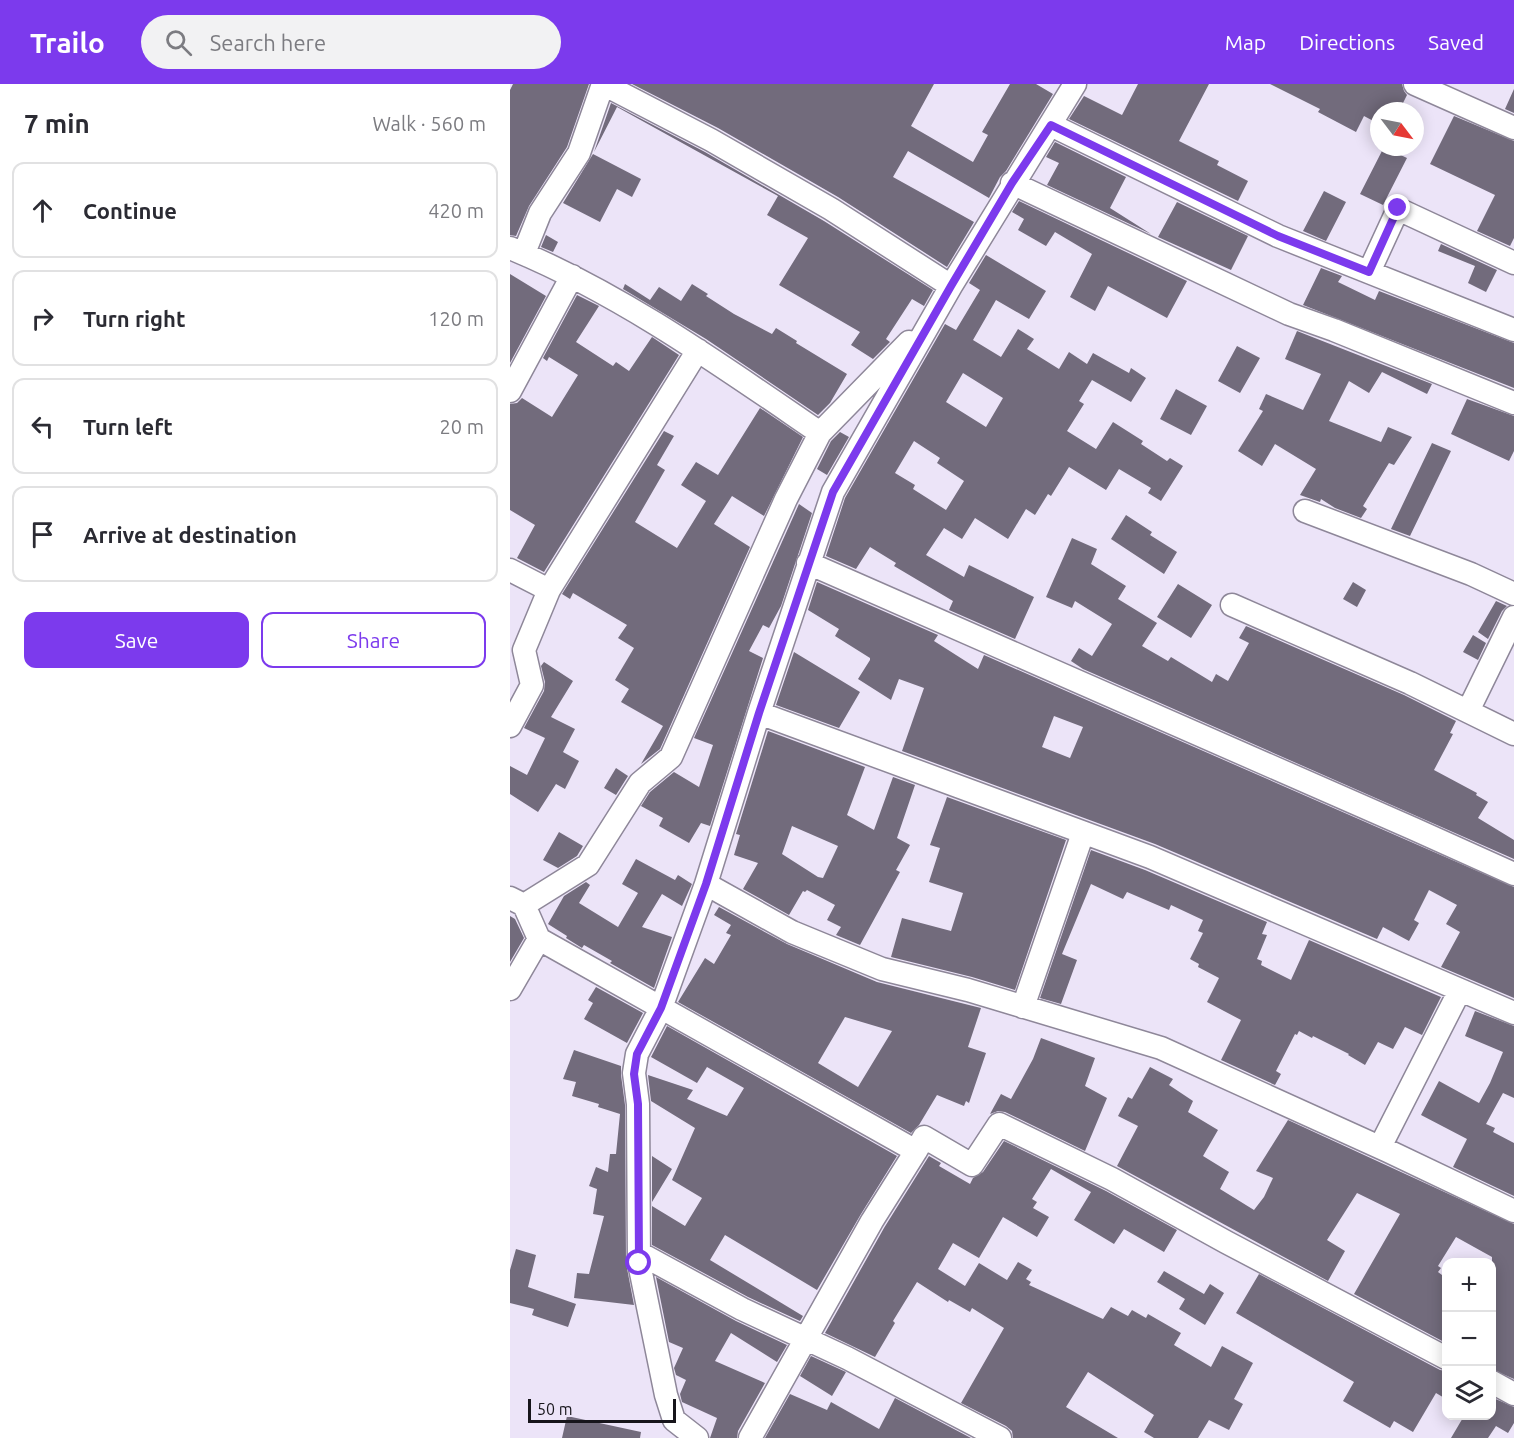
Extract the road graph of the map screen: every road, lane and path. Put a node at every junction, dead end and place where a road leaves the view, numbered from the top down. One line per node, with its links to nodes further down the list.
1 (1415, 84): 4 (street)
2 (1069, 86): 3 (street)
3 (1051, 125): 5 (street); 8 (street)
4 (1514, 128)
5 (1012, 183): 10 (street); 15 (street)
6 (517, 250): 9 (street); 10 (street)
7 (1514, 263): 8 (street)
8 (1369, 272): 12 (street)
9 (572, 276): 13 (street); 14 (street)
10 (951, 286): 11 (street)
11 (931, 320): 16 (street); 18 (street)
12 (1514, 330)
13 (698, 350): 16 (street); 20 (street)
14 (510, 391)
15 (1514, 403)
16 (820, 433): 31 (street)
17 (1305, 511): 21 (street)
18 (808, 563): 25 (street); 29 (street)
19 (510, 570): 20 (street)
20 (549, 590): 26 (street)
21 (1514, 594)
22 (1232, 605): 24 (street)
23 (1514, 617): 24 (street)
24 (1468, 711): 27 (street)
25 (759, 713): 28 (street); 30 (street)
26 (510, 726)
27 (1514, 734)
28 (1083, 833): 34 (street); 35 (street)
29 (1514, 874)
30 (706, 884): 35 (street); 36 (street)
31 (517, 902): 32 (street)
32 (539, 939): 33 (street); 36 (street)
33 (510, 989)
34 (1460, 990): 37 (street); 38 (street)
35 (1023, 1007): 38 (street)
36 (661, 1008): 39 (street); 41 (street)
37 (1514, 1013)
38 (1380, 1147): 40 (street)
39 (916, 1151): 42 (street); 43 (street)
40 (1514, 1211)
41 (639, 1253): 42 (street); 46 (street)
42 (805, 1339): 47 (street); 48 (street)
43 (1442, 1356)
44 (1496, 1385): 45 (street)
45 (1514, 1394)
46 (697, 1438)
47 (750, 1438)
48 (1000, 1438)

